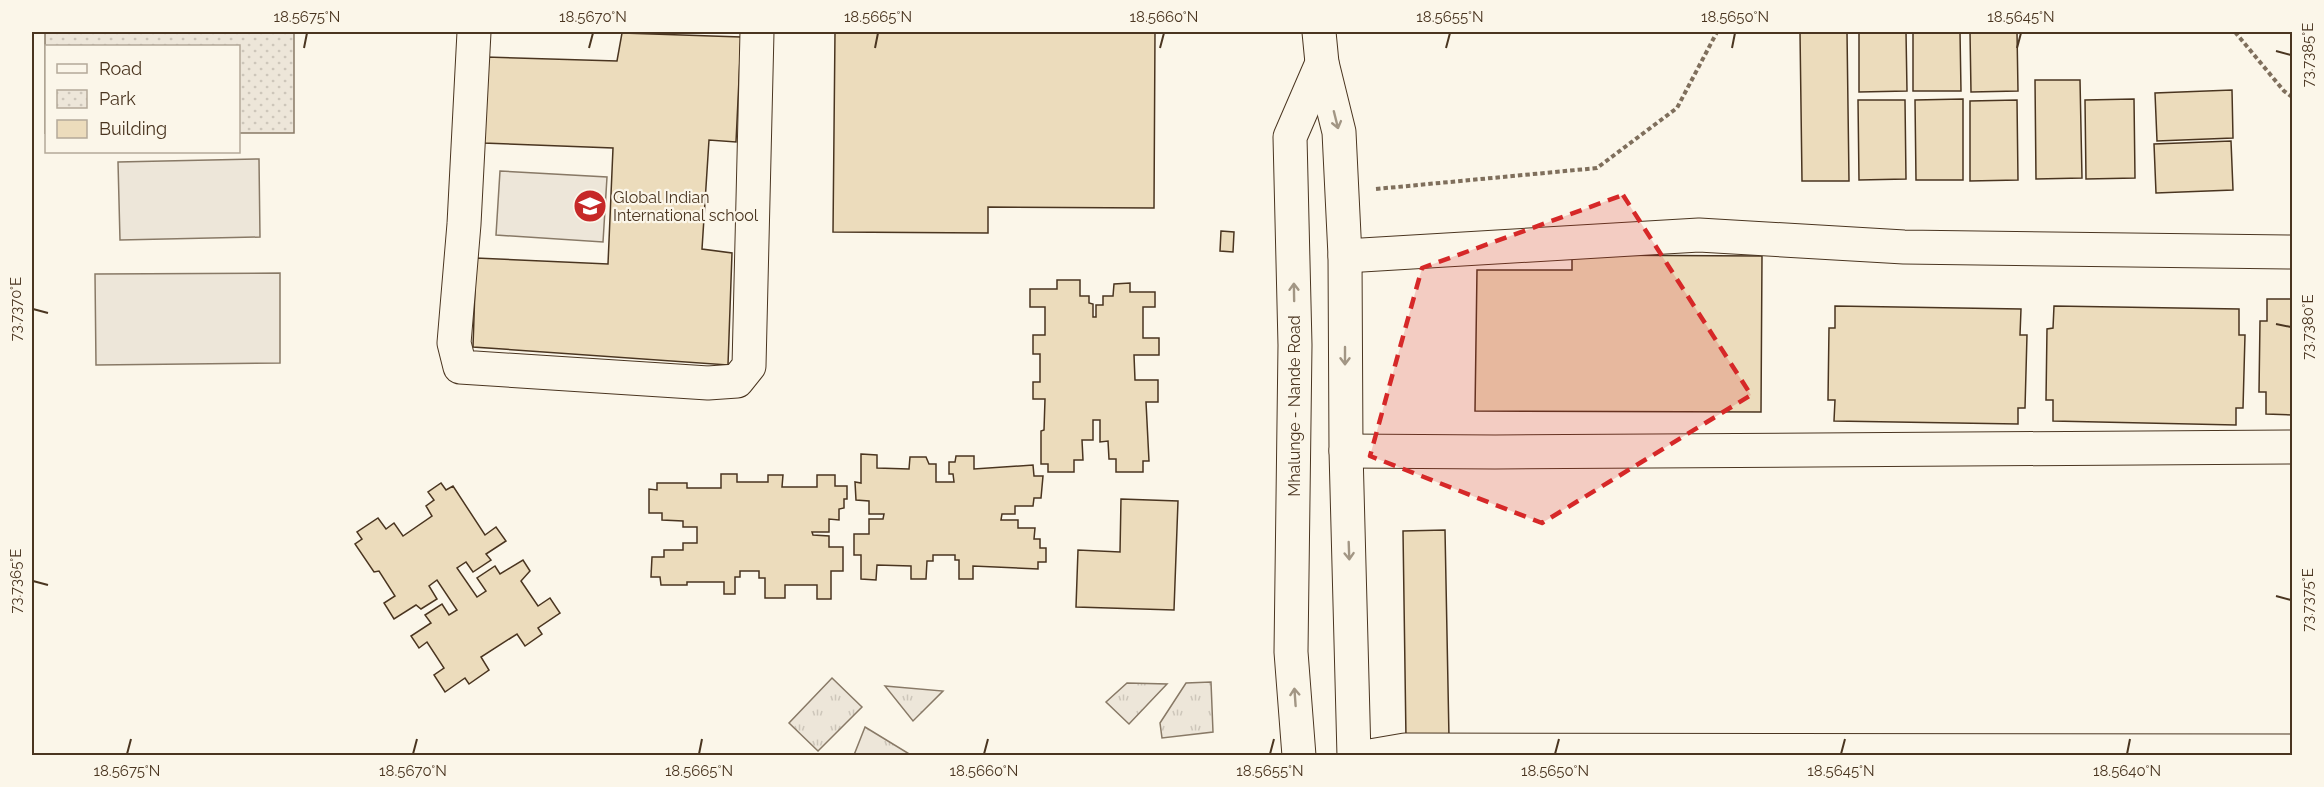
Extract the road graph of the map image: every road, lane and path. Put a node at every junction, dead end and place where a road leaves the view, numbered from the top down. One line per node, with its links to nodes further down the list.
1 (474, 32): 2 (street)
2 (757, 32)
3 (1717, 32): 7 (path)
4 (2235, 32): 6 (path)
5 (1321, 47): 7 (street, Mhalunge - Nande Road, one-way to 7); 13 (street, Mhalunge - Nande Road, one-way to 5)
6 (2292, 97)
7 (1342, 192): 9 (street, Mhalunge - Nande Road)
8 (2292, 252): 9 (street)
9 (1345, 256): 11 (street, Mhalunge - Nande Road, one-way to 11)
10 (2292, 447): 11 (street)
11 (1346, 451): 14 (street, Mhalunge - Nande Road, one-way to 14)
12 (2292, 751): 15 (street)
13 (1299, 756)
14 (1354, 756)
15 (1370, 756)

